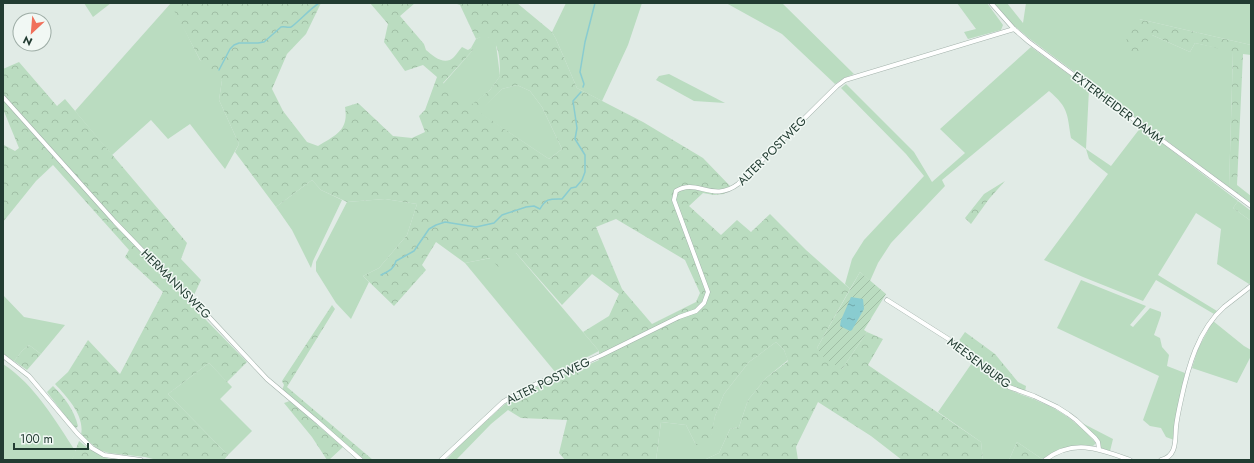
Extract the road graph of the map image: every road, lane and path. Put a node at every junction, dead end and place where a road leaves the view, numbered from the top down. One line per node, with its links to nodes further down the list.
1 (991, 3): 2 (street, EXTERHEIDER DAMM)
2 (1014, 29): 4 (street, EXTERHEIDER DAMM); 11 (street, ALTER POSTWEG)
3 (3, 97): 10 (street, HERMANNSWEG)
4 (1251, 206)
5 (1251, 286): 14 (street)
6 (887, 300): 8 (street, MEESENBURG)
7 (3, 356): 9 (street)
8 (1099, 449): 12 (street); 13 (street)
9 (141, 460)
10 (361, 460)
11 (442, 460)
12 (1045, 460)
13 (1130, 460)
14 (1161, 460)

